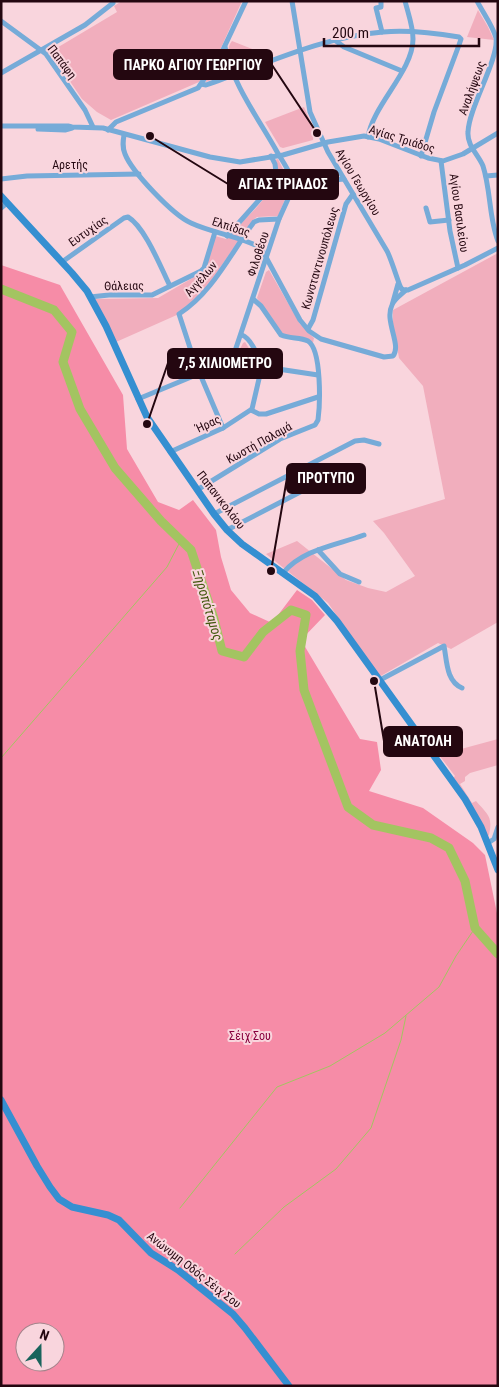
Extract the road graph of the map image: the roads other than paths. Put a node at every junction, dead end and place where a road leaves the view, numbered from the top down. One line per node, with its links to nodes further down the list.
1 (246, 1): 11 (street)
2 (292, 1): 13 (street, Αγίου Γεωργίου)
3 (380, 1): 8 (street)
4 (405, 1): 9 (street)
5 (477, 1): 25 (street, Αναλήψεως)
6 (113, 3): 12 (street)
7 (1, 22): 12 (street, Παπάφη)
8 (382, 32): 9 (street); 10 (street)
9 (413, 33): 14 (street); 28 (street)
10 (336, 41): 13 (street); 14 (street)
11 (224, 47): 16 (street); 17 (street)
12 (42, 50): 15 (street); 18 (street, Παπάφη)
13 (300, 50): 16 (street); 24 (street, Αγίου Γεωργίου)
14 (402, 70): 23 (street)
15 (1, 73)
16 (234, 75): 17 (street); 26 (street)
17 (201, 84): 20 (street)
18 (93, 127): 19 (street, Αγίας Τριάδος); 20 (street, Αγίας Τριάδος)
19 (1, 128)
20 (108, 130): 22 (street, Αγίας Τριάδος)
21 (498, 133): 25 (street, Αγίας Τριάδος)
22 (124, 135): 27 (street, Αγίας Τριάδος); 30 (street, Ελπίδας)
23 (368, 137): 24 (street, Αγίας Τριάδος); 28 (street, Αγίας Τριάδος)
24 (324, 143): 26 (street, Αγίας Τριάδος); 34 (street, Αγίου Γεωργίου)
25 (473, 149): 29 (street, Αγίας Τριάδος); 32 (street, Αναλήψεως)
26 (279, 155): 27 (street, Αγίας Τριάδος); 35 (street)
27 (271, 156): 44 (street)
28 (421, 156): 29 (street, Αγίας Τριάδος)
29 (441, 161): 42 (street, Αγίου Βασιλείου)
30 (139, 174): 33 (street, Αρετής); 43 (street, Ελπίδας)
31 (498, 175): 32 (street)
32 (486, 176): 46 (street, Αναλήψεως)
33 (1, 179)
34 (344, 179): 35 (street); 36 (street, Αγίου Γεωργίου)
35 (293, 184): 41 (street, Φιλοθέου)
36 (353, 194): 51 (street, Αγίου Γεωργίου); 57 (street, Κωνσταντινουπόλεως)
37 (1, 196): 38 (main road, Παπανικολάου)
38 (4, 206): 49 (main road, Παπανικολάου)
39 (426, 208): 42 (street)
40 (126, 217): 49 (street, Ευτυχίας); 52 (street, Αγγέλων)
41 (279, 219): 45 (street, Αγγέλων); 48 (street, Φιλοθέου)
42 (448, 220): 50 (street, Αγίου Βασιλείου)
43 (216, 232): 44 (street, Ελπίδας); 52 (street, Θάλειας)
44 (227, 236): 45 (street, Ελπίδας)
45 (241, 240): 48 (street, Ελπίδας); 61 (street, Αγγέλων)
46 (498, 241)
47 (498, 248): 50 (street)
48 (266, 258): 55 (street, Φιλοθέου); 57 (street, Ελπίδας)
49 (62, 262): 54 (main road, Παπανικολάου)
50 (458, 268): 53 (street)
51 (398, 283): 53 (street, Αγίου Γεωργίου); 56 (street)
52 (170, 286): 54 (street, Θάλειας)
53 (405, 290): 56 (street)
54 (90, 297): 64 (main road, Παπανικολάου)
55 (253, 299): 58 (street, Φιλοθέου); 62 (street, Κωστή Παλαμά)
56 (393, 302): 57 (street, Ελπίδας)
57 (308, 329)
58 (242, 335): 59 (street, Φιλοθέου); 60 (street)
59 (230, 360): 60 (street); 61 (street)
60 (262, 366): 62 (street); 65 (street)
61 (200, 373): 64 (street); 66 (street, Αγγέλων)
62 (318, 375): 63 (street, Κωστή Παλαμά)
63 (318, 397): 65 (street); 70 (street, Κωστή Παλαμά)
64 (138, 399): 68 (main road, Παπανικολάου)
65 (251, 410): 66 (street, Ήρας)
66 (223, 428): 68 (street, Ήρας)
67 (379, 444): 71 (street)
68 (170, 452): 70 (main road, Παπανικολάου)
69 (333, 475): 72 (street)
70 (197, 490): 71 (main road, Παπανικολάου)
71 (214, 514): 72 (main road, Παπανικολάου)
72 (227, 530): 75 (main road, Παπανικολάου)
73 (364, 534): 74 (street)
74 (318, 550): 75 (street); 76 (street)
75 (283, 573): 77 (main road, Παπανικολάου)
76 (359, 582)
77 (380, 680): 78 (street); 80 (main road, Παπανικολάου)
78 (462, 688)
79 (498, 826): 80 (street)
80 (488, 843): 81 (main road, Παπανικολάου)
81 (498, 870)
82 (1, 1100): 83 (main road, Ανώνυμη Οδός Σέιχ Σου)
83 (289, 1386)

